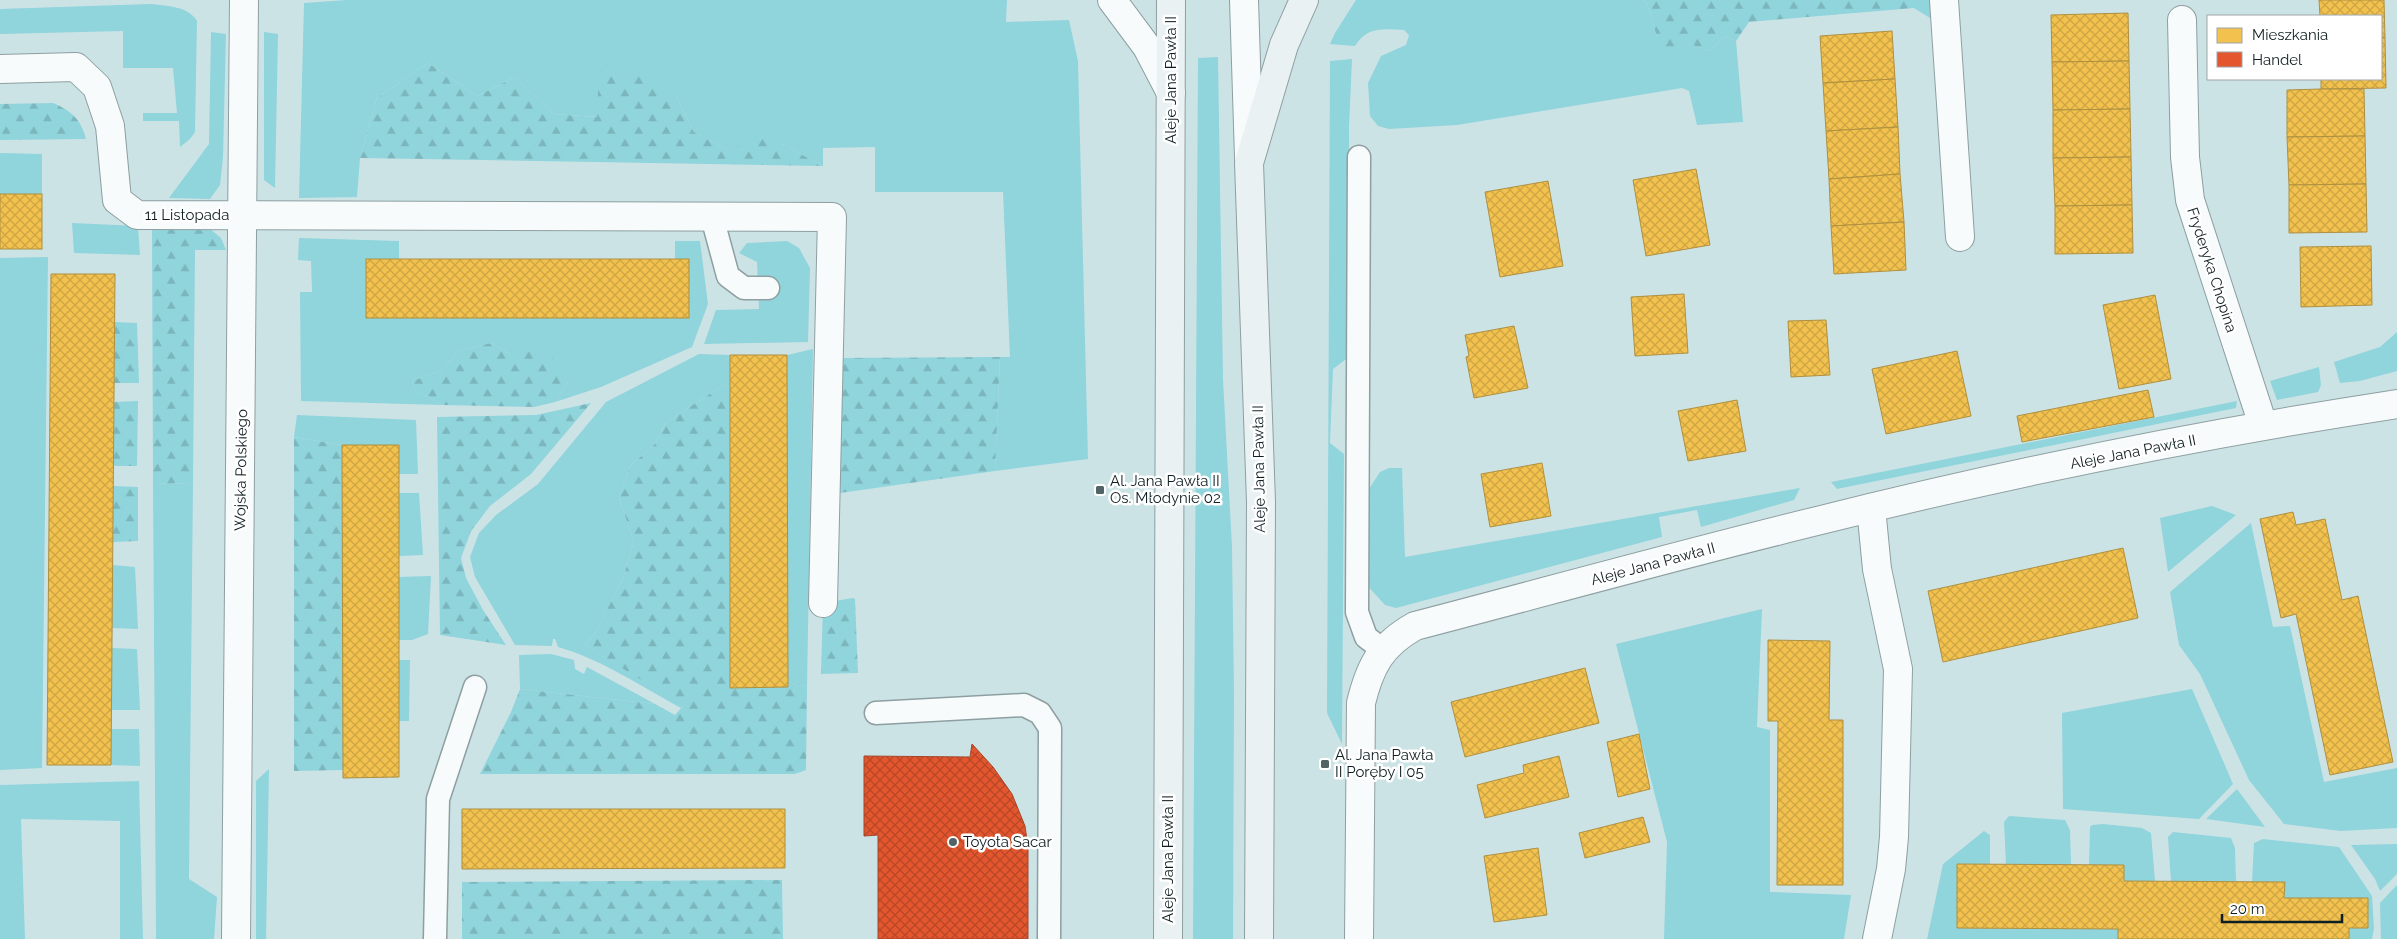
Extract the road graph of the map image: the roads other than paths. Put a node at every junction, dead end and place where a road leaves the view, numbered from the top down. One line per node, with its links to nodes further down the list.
1 (244, 0): 12 (street, Wojska Polskiego)
2 (1112, 0): 9 (street)
3 (1171, 0): 9 (main road, Aleje Jana Pawła II)
4 (1244, 0): 11 (street, Aleje Jana Pawła II)
5 (1304, 0): 11 (main road)
6 (1944, 0): 14 (street)
7 (2182, 20): 17 (street, Fryderyka Chopina)
8 (0, 69): 12 (street, 11 Listopada)
9 (1171, 93): 26 (main road, Aleje Jana Pawła II)
10 (1359, 157): 20 (lane)
11 (1250, 163): 27 (main road, Aleje Jana Pawła II)
12 (243, 215): 13 (street, 11 Listopada); 23 (street, Wojska Polskiego)
13 (712, 217): 15 (lane); 19 (street, 11 Listopada)
14 (1960, 237)
15 (768, 288)
16 (2397, 404): 17 (street, Aleje Jana Pawła II)
17 (2263, 426): 18 (street, Aleje Jana Pawła II)
18 (1871, 508): 20 (street, Aleje Jana Pawła II); 29 (street)
19 (824, 603)
20 (1383, 650): 28 (street, Aleje Jana Pawła II)
21 (475, 687): 24 (lane)
22 (876, 714): 25 (lane)
23 (236, 939)
24 (435, 939)
25 (1049, 939)
26 (1168, 939)
27 (1259, 939)
28 (1359, 939)
29 (1877, 939)

